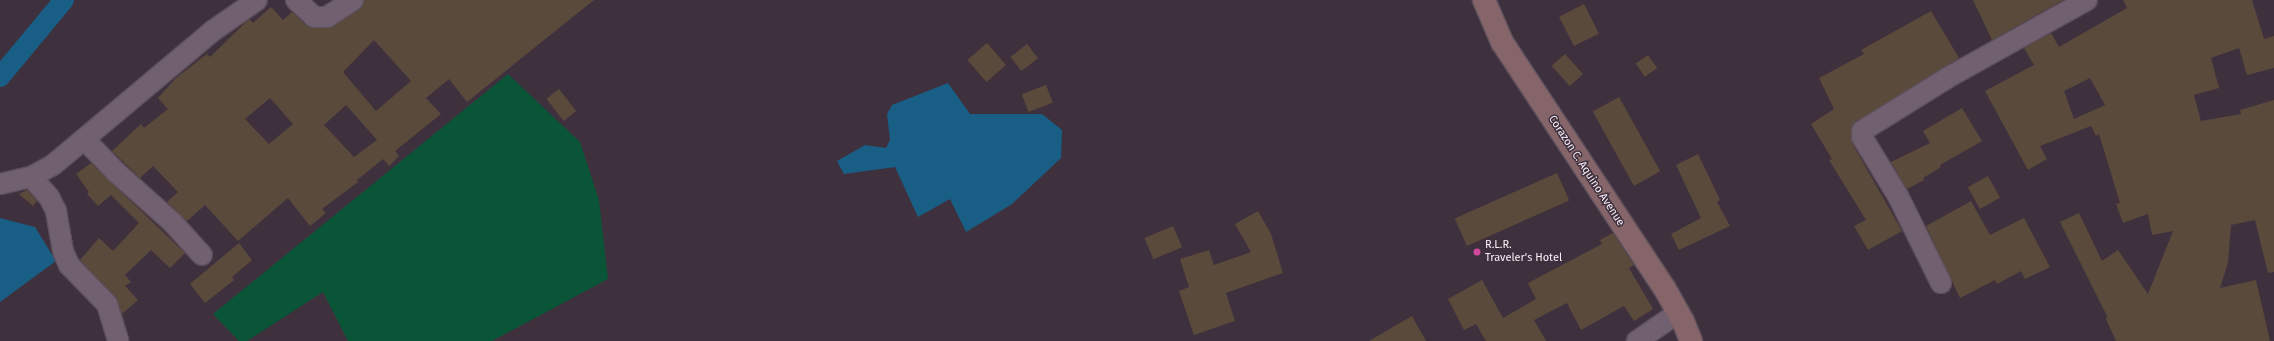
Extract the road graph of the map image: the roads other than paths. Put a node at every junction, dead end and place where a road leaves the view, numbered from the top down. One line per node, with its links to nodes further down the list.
1 (257, 0): 6 (street)
2 (296, 0): 3 (street)
3 (353, 0)
4 (1484, 0): 11 (main road, Corazon C. Aquino Avenue)
5 (2087, 0): 10 (street)
6 (84, 139): 7 (street); 9 (street)
7 (31, 177): 8 (street); 12 (street)
8 (0, 184)
9 (202, 255)
10 (1941, 283)
11 (1679, 312): 13 (street); 14 (main road, Corazon C. Aquino Avenue)
12 (118, 341)
13 (1636, 341)
14 (1690, 341)

